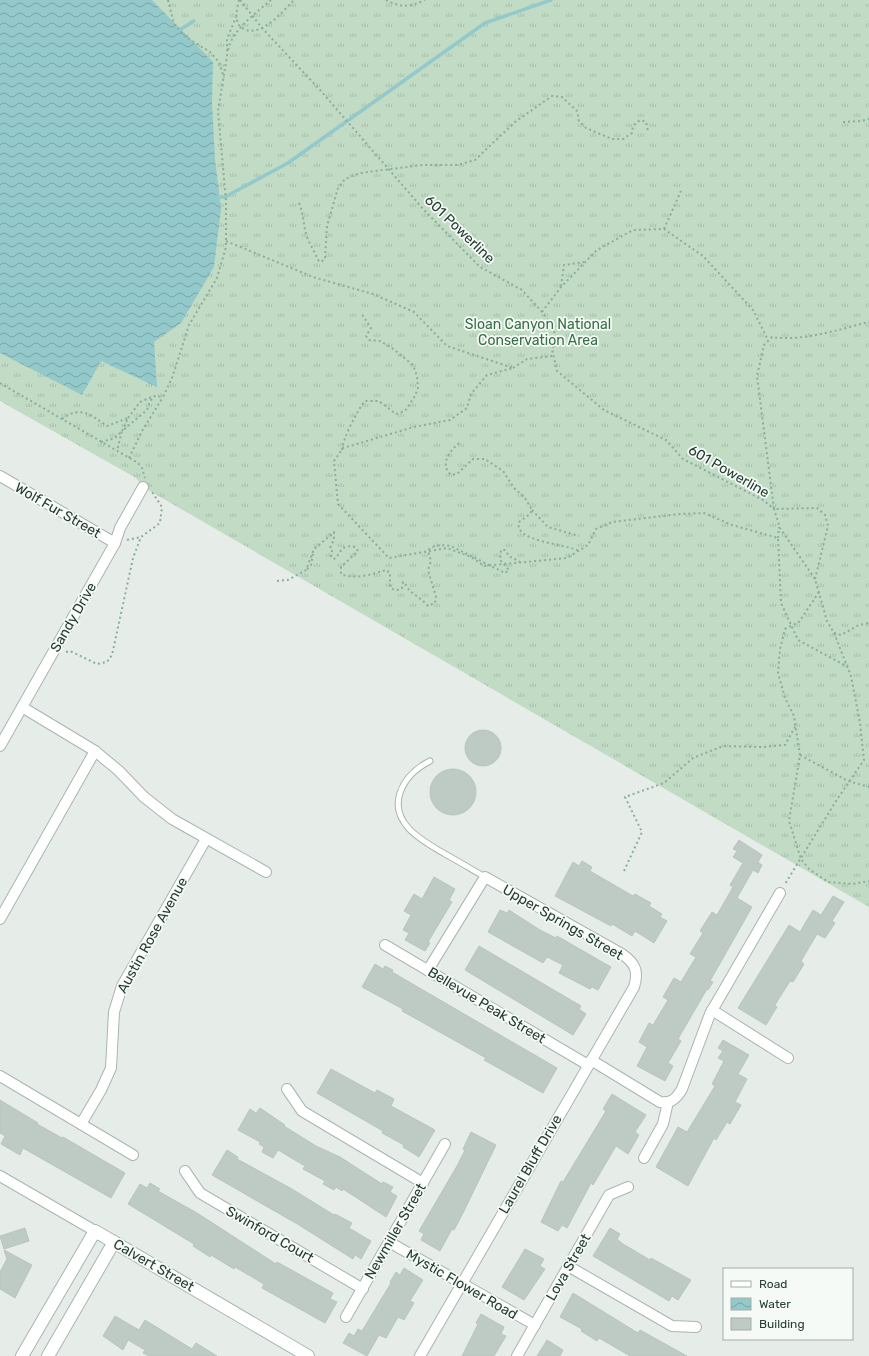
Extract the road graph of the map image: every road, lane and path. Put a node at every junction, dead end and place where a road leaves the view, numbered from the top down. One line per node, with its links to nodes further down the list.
1 (168, 0): 12 (path)
2 (240, 0): 7 (path); 8 (path, 601 Powerline)
3 (271, 0): 8 (path)
4 (294, 0): 10 (path)
5 (386, 0): 6 (path)
6 (425, 0)
7 (236, 17): 9 (path); 11 (path)
8 (253, 17): 9 (path); 10 (path, 601 Powerline)
9 (241, 28): 10 (path); 11 (path)
10 (262, 28): 16 (path, 601 Powerline)
11 (227, 56): 12 (path)
12 (224, 79): 20 (path)
13 (869, 119): 14 (path)
14 (843, 122)
15 (648, 131): 16 (path)
16 (389, 170): 18 (path); 23 (path, 601 Powerline)
17 (681, 191): 19 (path)
18 (299, 203)
19 (664, 229): 21 (path); 26 (path)
20 (226, 241): 28 (path); 31 (path)
21 (586, 262): 22 (path); 22 (path)
22 (561, 287): 23 (path)
23 (542, 312): 27 (path, 601 Powerline)
24 (361, 313): 37 (path)
25 (869, 322): 26 (path)
26 (768, 340): 42 (path)
27 (553, 356): 28 (path); 42 (path, 601 Powerline)
28 (513, 368): 37 (path)
29 (0, 383): 33 (path)
30 (155, 396): 31 (path); 32 (path); 34 (path)
31 (163, 396): 39 (path)
32 (128, 418): 33 (path); 34 (path)
33 (62, 419): 35 (path)
34 (122, 431): 35 (path); 38 (path)
35 (101, 442): 38 (path)
36 (459, 443): 43 (path)
37 (342, 450): 49 (path)
38 (117, 451): 39 (path)
39 (129, 458): 41 (path)
40 (0, 476): 48 (street, Wolf Fur Street)
41 (143, 487): 46 (path); 48 (street, Sandy Drive)
42 (774, 509): 44 (path, 601 Powerline); 54 (path)
43 (532, 510): 45 (path); 50 (path)
44 (779, 527): 47 (path); 54 (path, 601 Powerline)
45 (579, 536)
46 (141, 537): 48 (path); 60 (path)
47 (778, 538): 50 (path); 58 (path)
48 (115, 543): 62 (street, Sandy Drive)
49 (428, 550): 53 (path); 55 (path)
50 (579, 551): 51 (path)
51 (521, 562): 52 (path); 52 (path)
52 (503, 563): 53 (path); 53 (path)
53 (489, 565)
54 (815, 579): 56 (path, 601 Powerline)
55 (277, 581)
56 (819, 592): 58 (path); 59 (path, 601 Powerline)
57 (869, 623): 59 (path)
58 (791, 625): 61 (path); 63 (path)
59 (834, 633): 61 (path, 601 Powerline)
60 (64, 656)
61 (848, 667): 68 (path, 601 Powerline)
62 (22, 707): 64 (street, Sandy Drive); 65 (street)
63 (796, 726): 66 (path); 72 (path)
64 (0, 746)
65 (95, 751): 70 (street); 77 (street)
66 (800, 755): 68 (path); 71 (path)
67 (430, 761): 74 (lane)
68 (848, 782): 69 (path); 71 (path, 601 Powerline)
69 (869, 787)
70 (206, 839): 73 (street); 87 (street, Austin Rose Avenue)
71 (801, 859): 75 (path); 76 (path, 601 Powerline)
72 (624, 871)
73 (266, 872)
74 (485, 877): 79 (street); 80 (street, Upper Springs Street)
75 (869, 882)
76 (780, 893): 81 (street)
77 (0, 919)
78 (385, 945): 79 (street, Bellevue Peak Street)
79 (428, 970): 83 (street, Bellevue Peak Street)
80 (637, 972): 83 (street, Laurel Bluff Drive)
81 (712, 1010): 82 (street); 86 (street)
82 (788, 1058)
83 (589, 1062): 86 (street, Bellevue Peak Street); 99 (street, Laurel Bluff Drive)
84 (0, 1076): 87 (street)
85 (287, 1089): 93 (street)
86 (668, 1102): 90 (street)
87 (81, 1124): 89 (street)
88 (445, 1144): 93 (street, Newmiller Street)
89 (134, 1155)
90 (644, 1158)
91 (185, 1171): 100 (street, Swinford Court)
92 (0, 1176): 95 (street, Calvert Street)
93 (423, 1183): 97 (street, Newmiller Street)
94 (628, 1187): 98 (street, Lova Street)
95 (95, 1231): 96 (street, Calvert Street); 104 (street)
96 (114, 1242): 105 (street); 106 (street, Calvert Street)
97 (389, 1242): 99 (street, Mystic Flower Road); 100 (street, Newmiller Street)
98 (568, 1266): 102 (street, Lova Street); 103 (street)
99 (462, 1283): 102 (street, Mystic Flower Road); 107 (street, Laurel Bluff Drive)
100 (363, 1288): 101 (street, Newmiller Street)
101 (346, 1317)
102 (534, 1325): 108 (street, Lova Street)
103 (696, 1327)
104 (22, 1356)
105 (48, 1356)
106 (308, 1356)
107 (420, 1356)
108 (517, 1356)

